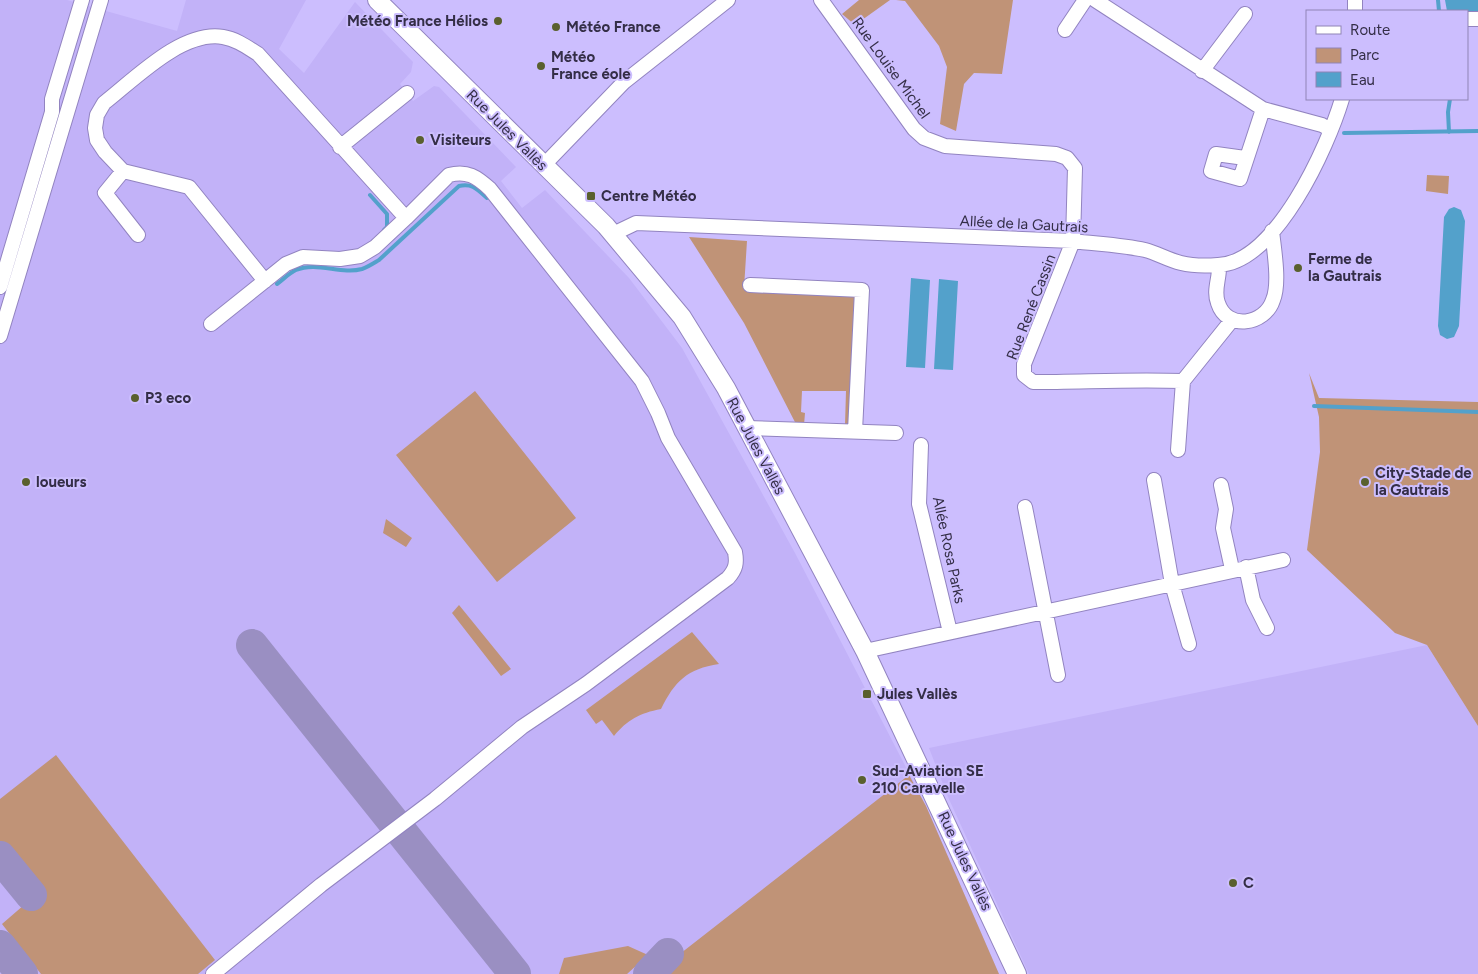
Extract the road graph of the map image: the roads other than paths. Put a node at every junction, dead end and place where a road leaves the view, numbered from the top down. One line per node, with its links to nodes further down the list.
1 (82, 0): 27 (street)
2 (101, 0): 30 (street)
3 (376, 0): 17 (street, Rue Jules Vallès)
4 (728, 0): 17 (street)
5 (821, 0): 23 (street, Rue Louise Michel)
6 (1084, 0): 9 (street)
7 (1095, 0): 10 (street)
8 (1245, 14): 10 (street)
9 (1065, 30)
10 (1202, 71): 13 (street)
11 (407, 93): 15 (street)
12 (1342, 100): 14 (street, Allée de la Gautrais)
13 (1263, 108): 14 (street); 16 (street)
14 (1331, 130): 20 (street, Allée de la Gautrais)
15 (340, 147): 18 (street); 19 (street)
16 (1245, 158)
17 (543, 166): 21 (street, Rue Jules Vallès)
18 (123, 171): 22 (street); 25 (street)
19 (406, 218): 25 (street); 50 (street)
20 (1272, 230): 24 (street, Allée de la Gautrais); 28 (street)
21 (614, 234): 23 (street, Allée de la Gautrais); 32 (street, Rue Jules Vallès)
22 (138, 235)
23 (1074, 241): 24 (street, Allée de la Gautrais); 31 (street, Rue René Cassin)
24 (1219, 265): 28 (street)
25 (265, 281): 29 (street)
26 (750, 285): 33 (street)
27 (0, 287)
28 (1232, 320): 31 (street)
29 (212, 324)
30 (0, 336)
31 (1183, 381): 36 (street)
32 (746, 428): 33 (street); 48 (street, Rue Jules Vallès)
33 (855, 431): 34 (street)
34 (896, 433)
35 (921, 445): 46 (street, Allée Rosa Parks)
36 (1178, 450)
37 (1154, 480): 43 (street)
38 (1221, 485): 42 (street)
39 (1025, 507): 44 (street)
40 (1283, 560): 41 (street)
41 (1246, 567): 42 (street); 45 (street)
42 (1232, 569): 43 (street)
43 (1172, 584): 44 (street); 47 (street)
44 (1045, 611): 46 (street); 49 (street)
45 (1267, 628)
46 (950, 632): 48 (street)
47 (1189, 644)
48 (865, 650): 51 (street, Rue Jules Vallès)
49 (1058, 675)
50 (213, 974)
51 (1017, 974)

